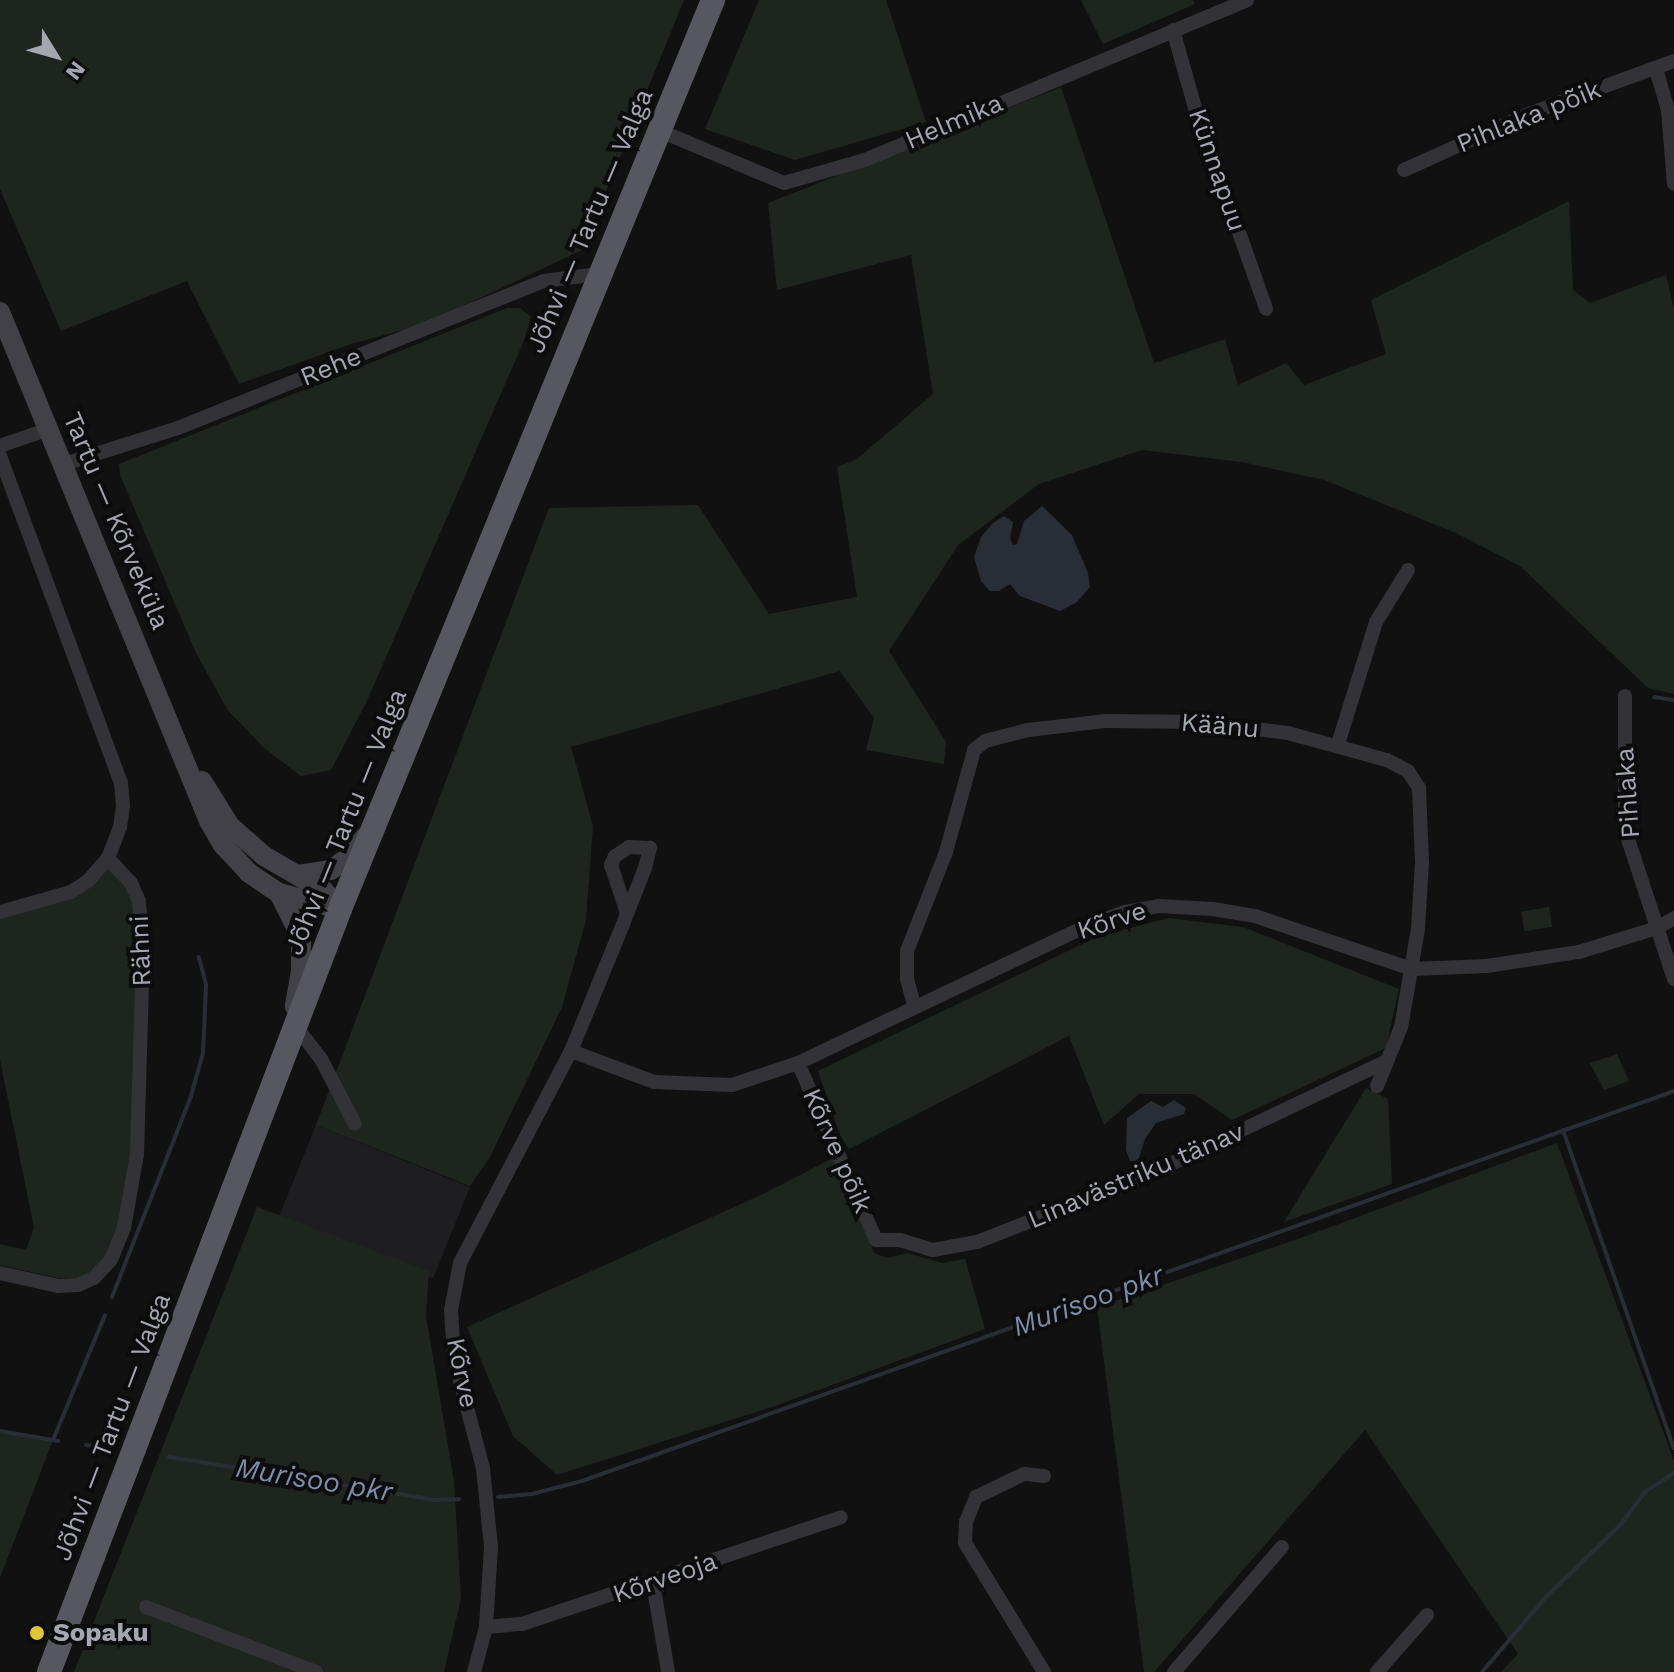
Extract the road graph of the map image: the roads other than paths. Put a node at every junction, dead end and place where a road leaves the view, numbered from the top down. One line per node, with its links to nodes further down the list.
1 (713, 0): 6 (highway, Jõhvi — Tartu — Valga)
2 (1247, 0): 3 (street, Helmika)
3 (1173, 30): 6 (street, Helmika); 10 (street, Künnapuu)
4 (1674, 61): 5 (street)
5 (1656, 69): 7 (street, Pihlaka põik); 8 (street)
6 (658, 130): 9 (highway, Jõhvi — Tartu — Valga)
7 (1404, 170)
8 (1674, 184)
9 (597, 274): 15 (street, Rehe); 20 (highway, Jõhvi — Tartu — Valga)
10 (1266, 309)
11 (0, 312): 12 (main road, Tartu — Kõrveküla)
12 (49, 429): 13 (street); 15 (main road, Tartu — Kõrveküla)
13 (0, 446)
14 (0, 456): 21 (street)
15 (64, 464): 19 (main road, Tartu — Kõrveküla)
16 (1408, 570): 18 (street)
17 (1625, 696): 28 (street, Pihlaka)
18 (1338, 744): 29 (street, Käänu); 31 (street, Käänu)
19 (183, 751): 22 (main road, Tartu — Kõrveküla); 23 (main road, Tartu — Kõrveküla)
20 (374, 824): 22 (main road); 24 (highway, Jõhvi — Tartu — Valga)
21 (108, 858): 25 (street); 39 (street, Rähni)
22 (298, 875): 24 (main road, Tartu — Kõrveküla)
23 (279, 893): 24 (main road, Tartu — Kõrveküla); 32 (main road)
24 (340, 909): 32 (highway, Jõhvi — Tartu — Valga)
25 (0, 912)
26 (627, 913): 26 (street, Kõrve); 33 (street, Kõrve)
27 (1674, 918): 28 (street, Kõrve)
28 (1657, 928): 29 (street, Kõrve); 30 (street, Pihlaka)
29 (1412, 969): 31 (street, Kõrve); 34 (street, Käänu)
30 (1674, 979)
31 (914, 1005): 35 (street, Kõrve)
32 (291, 1034): 37 (street); 47 (highway, Jõhvi — Tartu — Valga)
33 (571, 1051): 35 (street, Kõrve); 46 (street, Kõrve)
34 (1387, 1061): 36 (street, Käänu); 38 (street, Linavästriku tänav)
35 (798, 1063): 38 (street, Kõrve põik)
36 (1377, 1086)
37 (355, 1124)
38 (876, 1240)
39 (0, 1273)
40 (1044, 1476): 51 (street)
41 (841, 1517): 43 (street, Kõrveoja)
42 (1282, 1547): 52 (street)
43 (653, 1583): 46 (street, Kõrveoja); 50 (street)
44 (146, 1607): 48 (street)
45 (1427, 1615): 53 (street)
46 (486, 1627): 49 (street, Kõrve)
47 (49, 1672)
48 (316, 1672)
49 (474, 1672)
50 (668, 1672)
51 (1044, 1672)
52 (1174, 1672)
53 (1377, 1672)

